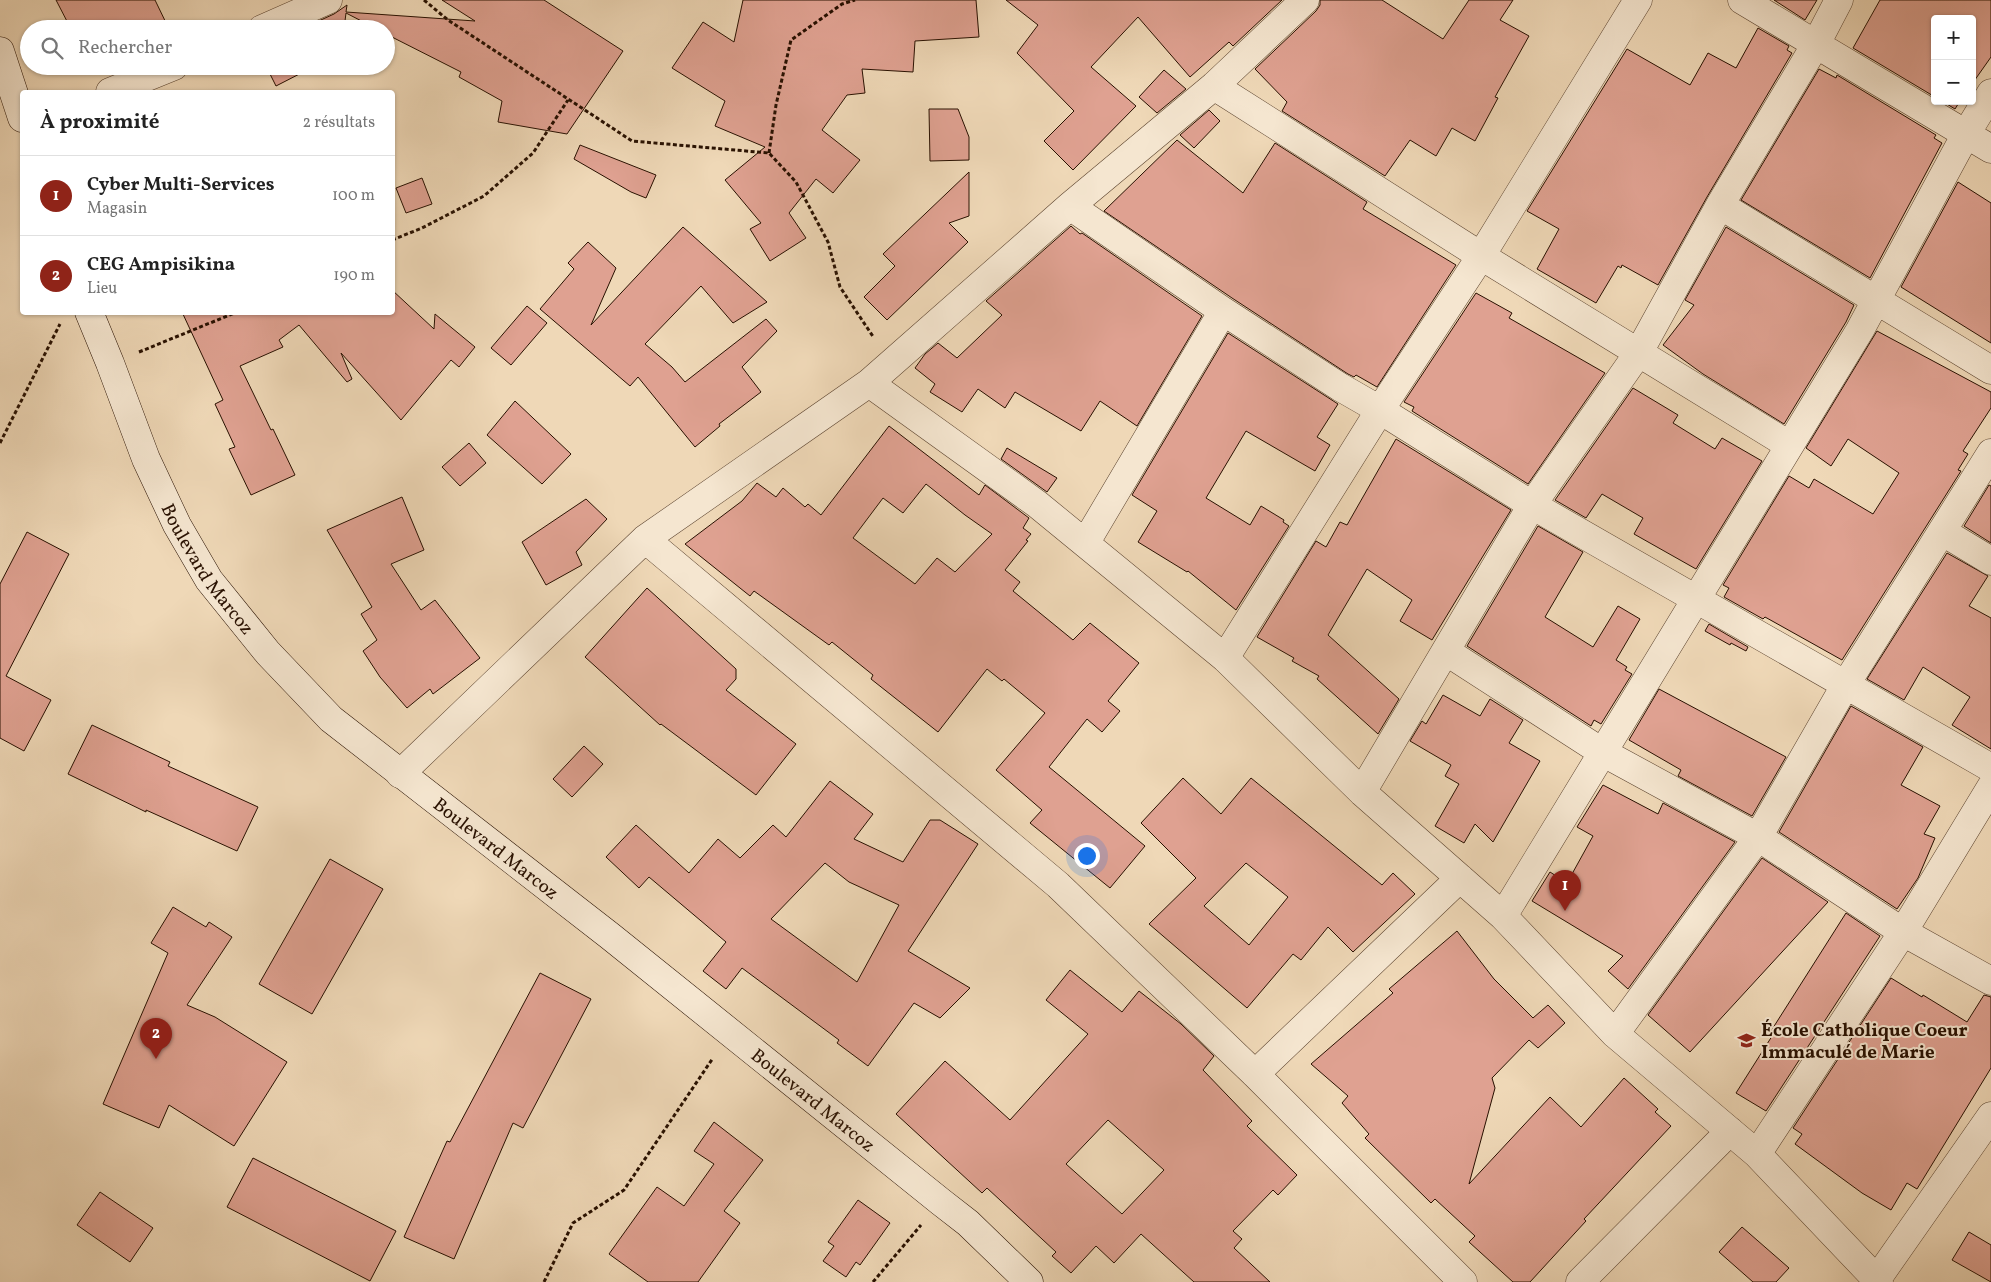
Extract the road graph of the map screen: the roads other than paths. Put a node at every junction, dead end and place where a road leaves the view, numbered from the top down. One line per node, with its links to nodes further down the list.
1 (328, 0): 6 (street)
2 (1305, 0): 10 (street)
3 (1638, 0): 18 (street)
4 (1742, 0): 7 (street)
5 (1839, 0): 7 (street)
6 (282, 20)
7 (1816, 44): 14 (street); 16 (street)
8 (0, 51): 13 (street)
9 (152, 75): 11 (street)
10 (1214, 86): 17 (street); 18 (street)
11 (115, 90)
12 (1991, 93): 14 (street)
13 (20, 112)
14 (1966, 134): 15 (street); 19 (street)
15 (1991, 149)
16 (1720, 205): 19 (street); 22 (street)
17 (1070, 206): 20 (street); 24 (street)
18 (1481, 256): 22 (street); 25 (street)
19 (1877, 300): 23 (street); 26 (street)
20 (1224, 311): 25 (street); 31 (street)
21 (90, 315): 39 (street, Boulevard Marcoz)
22 (1639, 352): 26 (street); 28 (street)
23 (1991, 370)
24 (869, 384): 30 (street); 31 (street)
25 (1380, 410): 28 (street); 35 (street)
26 (1789, 445): 33 (street)
27 (1991, 453): 29 (street)
28 (1532, 505): 33 (street); 34 (street)
29 (1943, 532): 32 (street); 36 (street)
30 (645, 539): 39 (street); 48 (street)
31 (1086, 542): 35 (street)
32 (1991, 561)
33 (1697, 600): 36 (street); 37 (street)
34 (1447, 652): 37 (street); 41 (street)
35 (1225, 658): 41 (street)
36 (1846, 684): 38 (street); 42 (street)
37 (1602, 752): 42 (street); 44 (street)
38 (1991, 768)
39 (400, 774): 53 (street, Boulevard Marcoz)
40 (1991, 788): 45 (street)
41 (1362, 792): 43 (street)
42 (1758, 837): 45 (street); 47 (street)
43 (1460, 878): 44 (street); 48 (street)
44 (1503, 916): 47 (street)
45 (1903, 932): 46 (street); 51 (street)
46 (1991, 981)
47 (1614, 1034): 50 (street)
48 (1254, 1074): 54 (street)
49 (1991, 1116): 52 (street)
50 (1730, 1131): 51 (street); 55 (street)
51 (1757, 1154): 52 (street)
52 (1878, 1281)
53 (1029, 1282)
54 (1463, 1282)
55 (1580, 1282)

